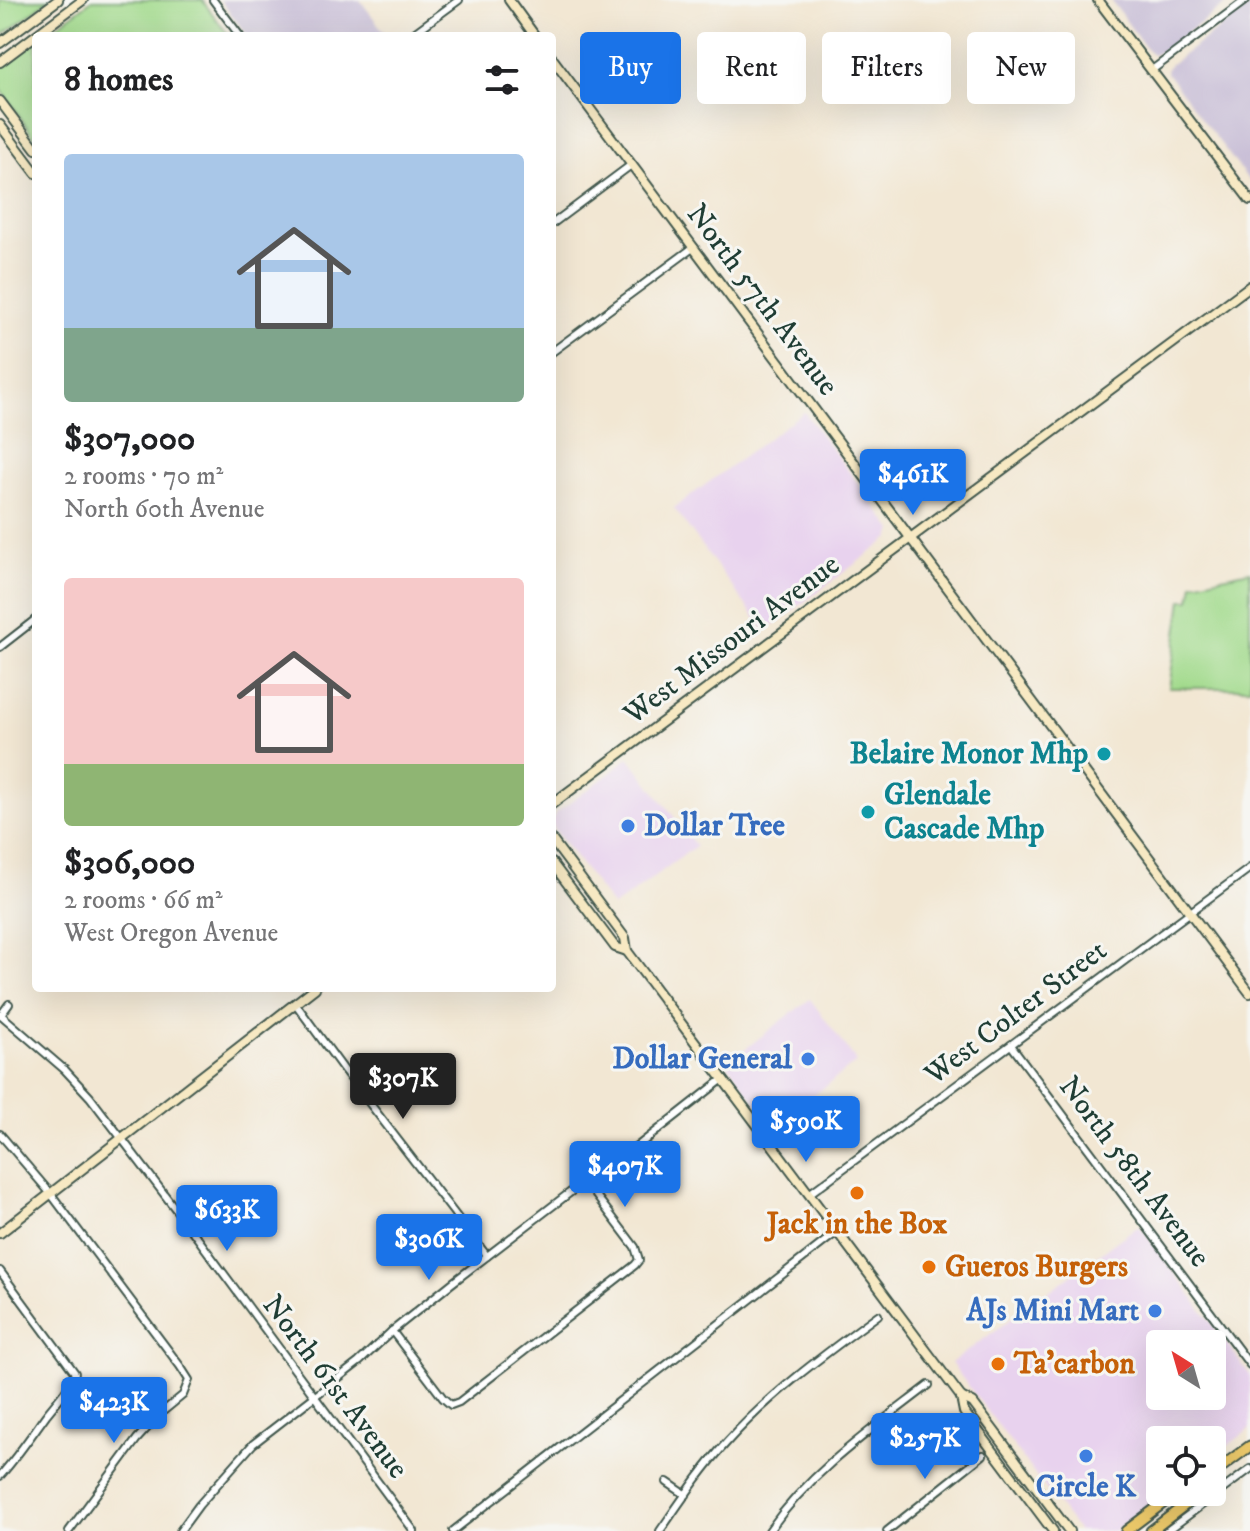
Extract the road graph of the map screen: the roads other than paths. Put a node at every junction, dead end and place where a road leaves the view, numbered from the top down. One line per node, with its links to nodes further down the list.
1 (58, 0): 13 (street)
2 (83, 0): 8 (street)
3 (213, 0): 9 (street)
4 (459, 0): 10 (street)
5 (509, 0): 11 (street)
6 (1098, 0): 16 (street)
7 (1246, 0): 16 (street)
8 (40, 32)
9 (237, 32)
10 (415, 32)
11 (532, 32)
12 (32, 38): 14 (street)
13 (0, 43)
14 (0, 62)
15 (556, 63): 20 (street, North 57th Avenue)
16 (1152, 70): 22 (street)
17 (0, 101): 19 (street)
18 (0, 125): 21 (street)
19 (32, 144)
20 (631, 165): 23 (street); 24 (street, North 57th Avenue)
21 (32, 168)
22 (1250, 200)
23 (556, 221)
24 (694, 247): 26 (street); 27 (street, North 57th Avenue)
25 (1250, 286): 27 (street, West Missouri Avenue)
26 (556, 349)
27 (909, 538): 30 (street, West Missouri Avenue); 34 (street, North 57th Avenue)
28 (32, 622): 29 (street)
29 (0, 647)
30 (556, 801)
31 (556, 845): 35 (street)
32 (556, 868): 35 (street)
33 (1250, 868): 34 (street, West Colter Street)
34 (1190, 912): 37 (street, North 57th Avenue); 41 (street, West Colter Street)
35 (627, 951): 42 (street)
36 (310, 992): 38 (street)
37 (1250, 993)
38 (295, 1003): 44 (street); 50 (street)
39 (9, 1004): 40 (street, North 61st Avenue)
40 (1, 1015): 44 (street, North 61st Avenue)
41 (1011, 1045): 47 (street, West Colter Street); 54 (street, North 58th Avenue)
42 (723, 1079): 45 (street); 47 (street)
43 (0, 1134): 46 (street)
44 (122, 1138): 46 (street); 56 (street, North 61st Avenue)
45 (585, 1181): 50 (street); 53 (street)
46 (51, 1194): 49 (street); 68 (street)
47 (809, 1194): 48 (street)
48 (837, 1232): 57 (street); 71 (street)
49 (0, 1233)
50 (487, 1256): 53 (street)
51 (0, 1271): 62 (street)
52 (878, 1315): 64 (street)
53 (392, 1331): 56 (street)
54 (1250, 1365)
55 (929, 1385): 73 (street)
56 (314, 1396): 69 (street); 70 (street, North 61st Avenue)
57 (961, 1397): 75 (street); 76 (street)
58 (1250, 1446): 60 (main road)
59 (983, 1455): 74 (street)
60 (1226, 1463)
61 (1250, 1469): 67 (street)
62 (0, 1476)
63 (667, 1482): 64 (street)
64 (686, 1495): 72 (street)
65 (1159, 1506): 77 (main road)
66 (1188, 1506): 67 (main road)
67 (1171, 1522): 78 (main road); 79 (street)
68 (69, 1531)
69 (180, 1531)
70 (414, 1531)
71 (453, 1531)
72 (660, 1531)
73 (769, 1531)
74 (887, 1531)
75 (1053, 1531)
76 (1069, 1531)
77 (1126, 1531)
78 (1151, 1531)
79 (1167, 1531)

